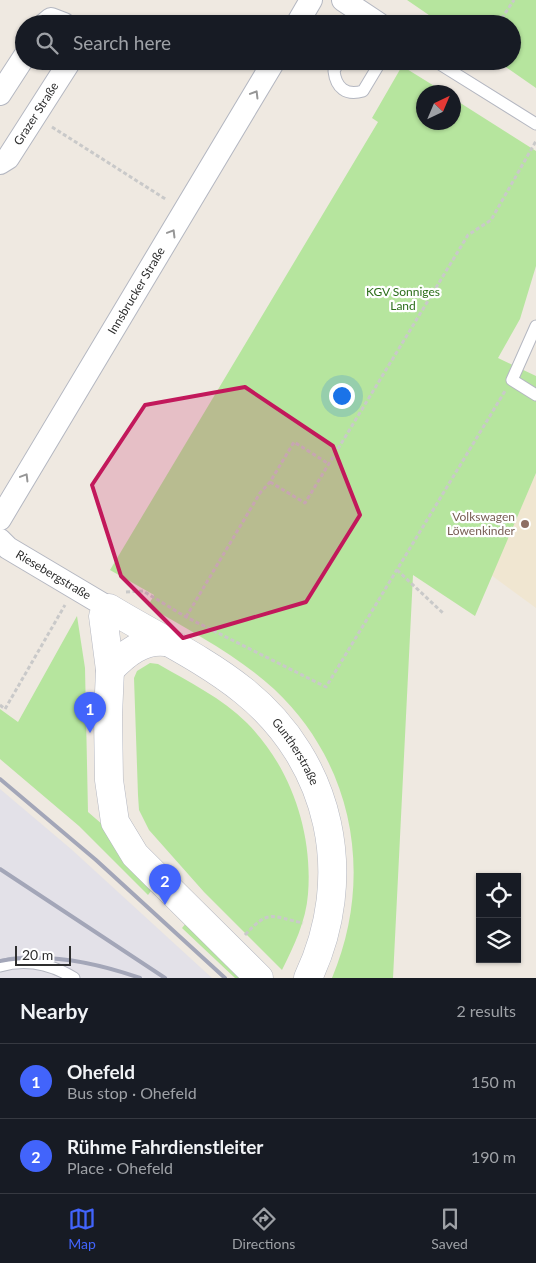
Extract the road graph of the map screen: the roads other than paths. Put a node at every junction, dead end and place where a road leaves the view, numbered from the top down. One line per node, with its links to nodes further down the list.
1 (311, 0): 3 (street)
2 (343, 0): 4 (street)
3 (302, 15)
4 (362, 15)
5 (16, 70): 11 (street)
6 (64, 70): 13 (street, Grazer Straße)
7 (269, 70): 16 (street, Innsbrucker Straße, one-way to 7)
8 (334, 70): 9 (lane)
9 (376, 70)
10 (449, 70): 12 (lane)
11 (0, 94)
12 (536, 124)
13 (0, 163)
14 (536, 326): 15 (lane)
15 (536, 395)
16 (0, 519)
17 (0, 540): 18 (street, Riesebergstraße)
18 (113, 600): 19 (street, Guntherstraße); 21 (street)
19 (133, 623): 20 (street, Guntherstraße); 21 (street)
20 (166, 642): 21 (street); 25 (street, Guntherstraße)
21 (110, 670): 24 (street)
22 (0, 966): 23 (lane)
23 (74, 978)
24 (259, 978)
25 (308, 978)

